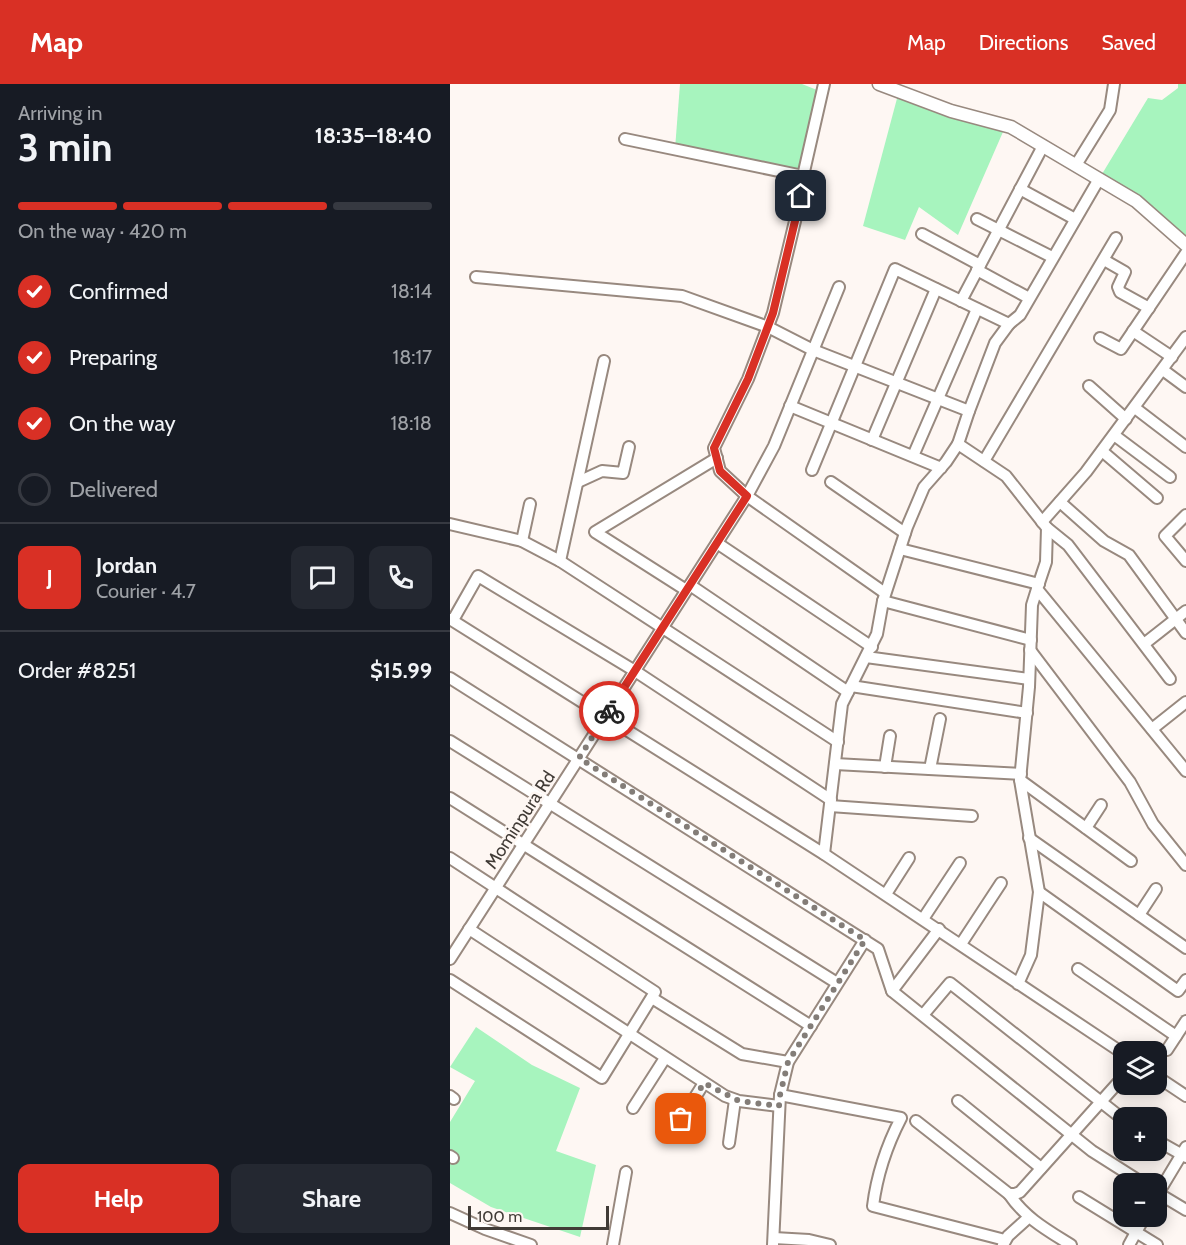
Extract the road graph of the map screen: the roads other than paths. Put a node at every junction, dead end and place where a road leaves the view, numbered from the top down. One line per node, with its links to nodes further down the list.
1 (824, 84): 7 (street)
2 (879, 84): 5 (street)
3 (1114, 84): 6 (street)
4 (625, 139): 7 (street)
5 (1043, 146): 6 (street); 9 (street)
6 (1076, 165): 8 (street)
7 (803, 176): 28 (street)
8 (1099, 179): 11 (street); 15 (street)
9 (1020, 189): 11 (street); 12 (street)
10 (977, 219): 12 (street)
11 (1075, 219): 17 (street)
12 (999, 230): 17 (street); 19 (street)
13 (922, 234): 19 (street)
14 (1116, 238): 18 (street)
15 (1186, 245)
16 (1186, 253): 25 (street)
17 (1052, 257): 23 (street)
18 (1104, 260): 25 (street); 54 (street)
19 (979, 267): 23 (street); 24 (street)
20 (476, 276): 28 (street)
21 (839, 287): 32 (street, Mominpura Rd)
22 (936, 289): 24 (street); 35 (street); 37 (street)
23 (1029, 298): 27 (street)
24 (961, 301): 26 (street)
25 (1149, 308): 29 (street)
26 (976, 309): 27 (street); 40 (street)
27 (1009, 324): 43 (street)
28 (768, 327): 32 (street); 53 (street)
29 (1133, 331): 31 (street); 33 (street)
30 (1186, 337): 33 (street)
31 (1100, 338)
32 (813, 350): 35 (street); 41 (street, Mominpura Rd)
33 (1172, 357): 36 (street)
34 (604, 361): 58 (street)
35 (854, 366): 37 (street); 45 (street)
36 (1163, 370): 39 (street); 42 (street)
37 (896, 382): 40 (street); 47 (street)
38 (1089, 386): 44 (street)
39 (1186, 387)
40 (938, 399): 43 (street); 52 (street)
41 (790, 406): 45 (street); 60 (street, Mominpura Rd)
42 (1135, 408): 44 (street); 50 (street)
43 (969, 411): 48 (street)
44 (1126, 419): 46 (street)
45 (832, 423): 47 (street); 56 (street)
46 (1114, 435): 51 (street); 57 (street)
47 (872, 440): 52 (street)
48 (958, 444): 54 (street); 55 (street)
49 (629, 447): 58 (street)
50 (1186, 447)
51 (1102, 451): 61 (street); 62 (street)
52 (913, 456): 55 (street)
53 (717, 458): 60 (street); 74 (street)
54 (984, 461): 66 (street)
55 (941, 468): 67 (street)
56 (812, 470)
57 (1170, 477)
58 (578, 482): 71 (street)
59 (831, 482): 67 (street)
60 (747, 496): 69 (street, Mominpura Rd); 75 (street)
61 (1157, 498)
62 (1060, 502): 66 (street); 78 (street)
63 (530, 504): 68 (street)
64 (1186, 515): 72 (street)
65 (450, 524): 68 (street)
66 (1045, 525): 73 (street); 82 (street)
67 (906, 533): 70 (street)
68 (522, 542): 71 (street)
69 (717, 543): 74 (street, Mominpura Rd); 83 (street)
70 (900, 549): 73 (street); 75 (street)
71 (560, 561): 79 (street)
72 (1186, 561)
73 (1038, 587): 81 (street); 93 (street)
74 (688, 588): 79 (street, Mominpura Rd); 88 (street)
75 (884, 597): 81 (street); 83 (street)
76 (1186, 611): 78 (street)
77 (451, 619): 84 (street); 91 (street)
78 (1176, 620): 80 (street); 82 (street)
79 (663, 628): 84 (street, Mominpura Rd); 96 (street)
80 (1186, 633)
81 (1031, 645): 86 (street); 116 (street)
82 (1144, 645): 87 (street)
83 (869, 652): 86 (street); 88 (street)
84 (635, 671): 91 (street, Mominpura Rd); 105 (street)
85 (450, 678): 97 (street)
86 (1029, 679): 90 (street)
87 (1170, 679)
88 (850, 689): 90 (street); 96 (street)
89 (1186, 702): 93 (street)
90 (1027, 713): 102 (street)
91 (606, 717): 97 (street, Mominpura Rd); 111 (street)
92 (940, 719): 100 (street)
93 (1152, 729): 101 (street)
94 (890, 736): 99 (street)
95 (450, 741): 104 (street)
96 (838, 742): 98 (street)
97 (579, 758): 104 (street, Mominpura Rd); 126 (street)
98 (835, 764): 99 (street); 105 (street)
99 (885, 767): 100 (street)
100 (930, 769): 102 (street)
101 (1186, 771)
102 (1020, 777): 108 (street); 109 (street)
103 (450, 798): 110 (street)
104 (550, 803): 110 (street, Mominpura Rd); 133 (street)
105 (831, 803): 107 (street); 111 (street)
106 (1101, 805): 108 (street)
107 (972, 816)
108 (1086, 828): 114 (street)
109 (1029, 838): 120 (street); 122 (street)
110 (524, 843): 118 (street, Mominpura Rd); 140 (street)
111 (824, 854): 121 (street)
112 (450, 858): 118 (street)
113 (909, 858): 121 (street)
114 (1131, 861)
115 (960, 862): 123 (street)
116 (1186, 865)
117 (1001, 884): 127 (street)
118 (496, 887): 124 (street, Mominpura Rd); 137 (street)
119 (1156, 889): 122 (street)
120 (1039, 892): 134 (street); 136 (street)
121 (886, 894): 123 (street)
122 (1139, 915): 128 (street)
123 (923, 919): 125 (street)
124 (469, 929): 129 (street, Mominpura Rd); 141 (street)
125 (939, 929): 127 (street); 135 (street)
126 (865, 940): 133 (street); 135 (street)
127 (961, 944): 134 (street)
128 (1186, 948)
129 (450, 959)
130 (1078, 969): 142 (street)
131 (450, 980): 141 (street)
132 (1186, 980): 136 (street)
133 (837, 983): 140 (street)
134 (1018, 984): 143 (street)
135 (892, 991): 138 (street)
136 (1182, 994)
137 (652, 998): 141 (street); 146 (street)
138 (923, 1016): 154 (street); 158 (street)
139 (1186, 1021): 142 (street)
140 (811, 1026): 146 (street)
141 (629, 1034): 145 (street)
142 (1176, 1036): 144 (street)
143 (1113, 1047)
144 (1167, 1050)
145 (665, 1058): 147 (street); 155 (street)
146 (788, 1062): 152 (street)
147 (704, 1083): 151 (street); 159 (street)
148 (1167, 1083): 150 (street)
149 (1113, 1088): 154 (street)
150 (1186, 1096)
151 (735, 1100): 152 (street); 160 (street)
152 (780, 1101): 175 (street); 176 (street)
153 (958, 1101): 163 (street)
154 (1101, 1101): 156 (street); 158 (street)
155 (633, 1108)
156 (1113, 1111)
157 (916, 1121): 167 (street)
158 (1071, 1134): 163 (street); 165 (street)
159 (670, 1137)
160 (729, 1143)
161 (1167, 1145): 162 (street)
162 (1184, 1153): 166 (street)
163 (1041, 1168): 167 (street)
164 (626, 1172): 178 (street)
165 (1126, 1173)
166 (1167, 1179)
167 (1009, 1194): 172 (street)
168 (1079, 1197): 174 (street)
169 (1167, 1200): 170 (street)
170 (1186, 1210)
171 (450, 1213): 177 (street)
172 (1028, 1218): 176 (street); 180 (street)
173 (1139, 1227): 174 (street)
174 (1136, 1232): 181 (street); 182 (street)
175 (773, 1241): 179 (street)
176 (1004, 1242)
177 (531, 1245)
178 (614, 1245)
179 (830, 1245)
180 (1071, 1245)
181 (1129, 1245)
182 (1157, 1245)

